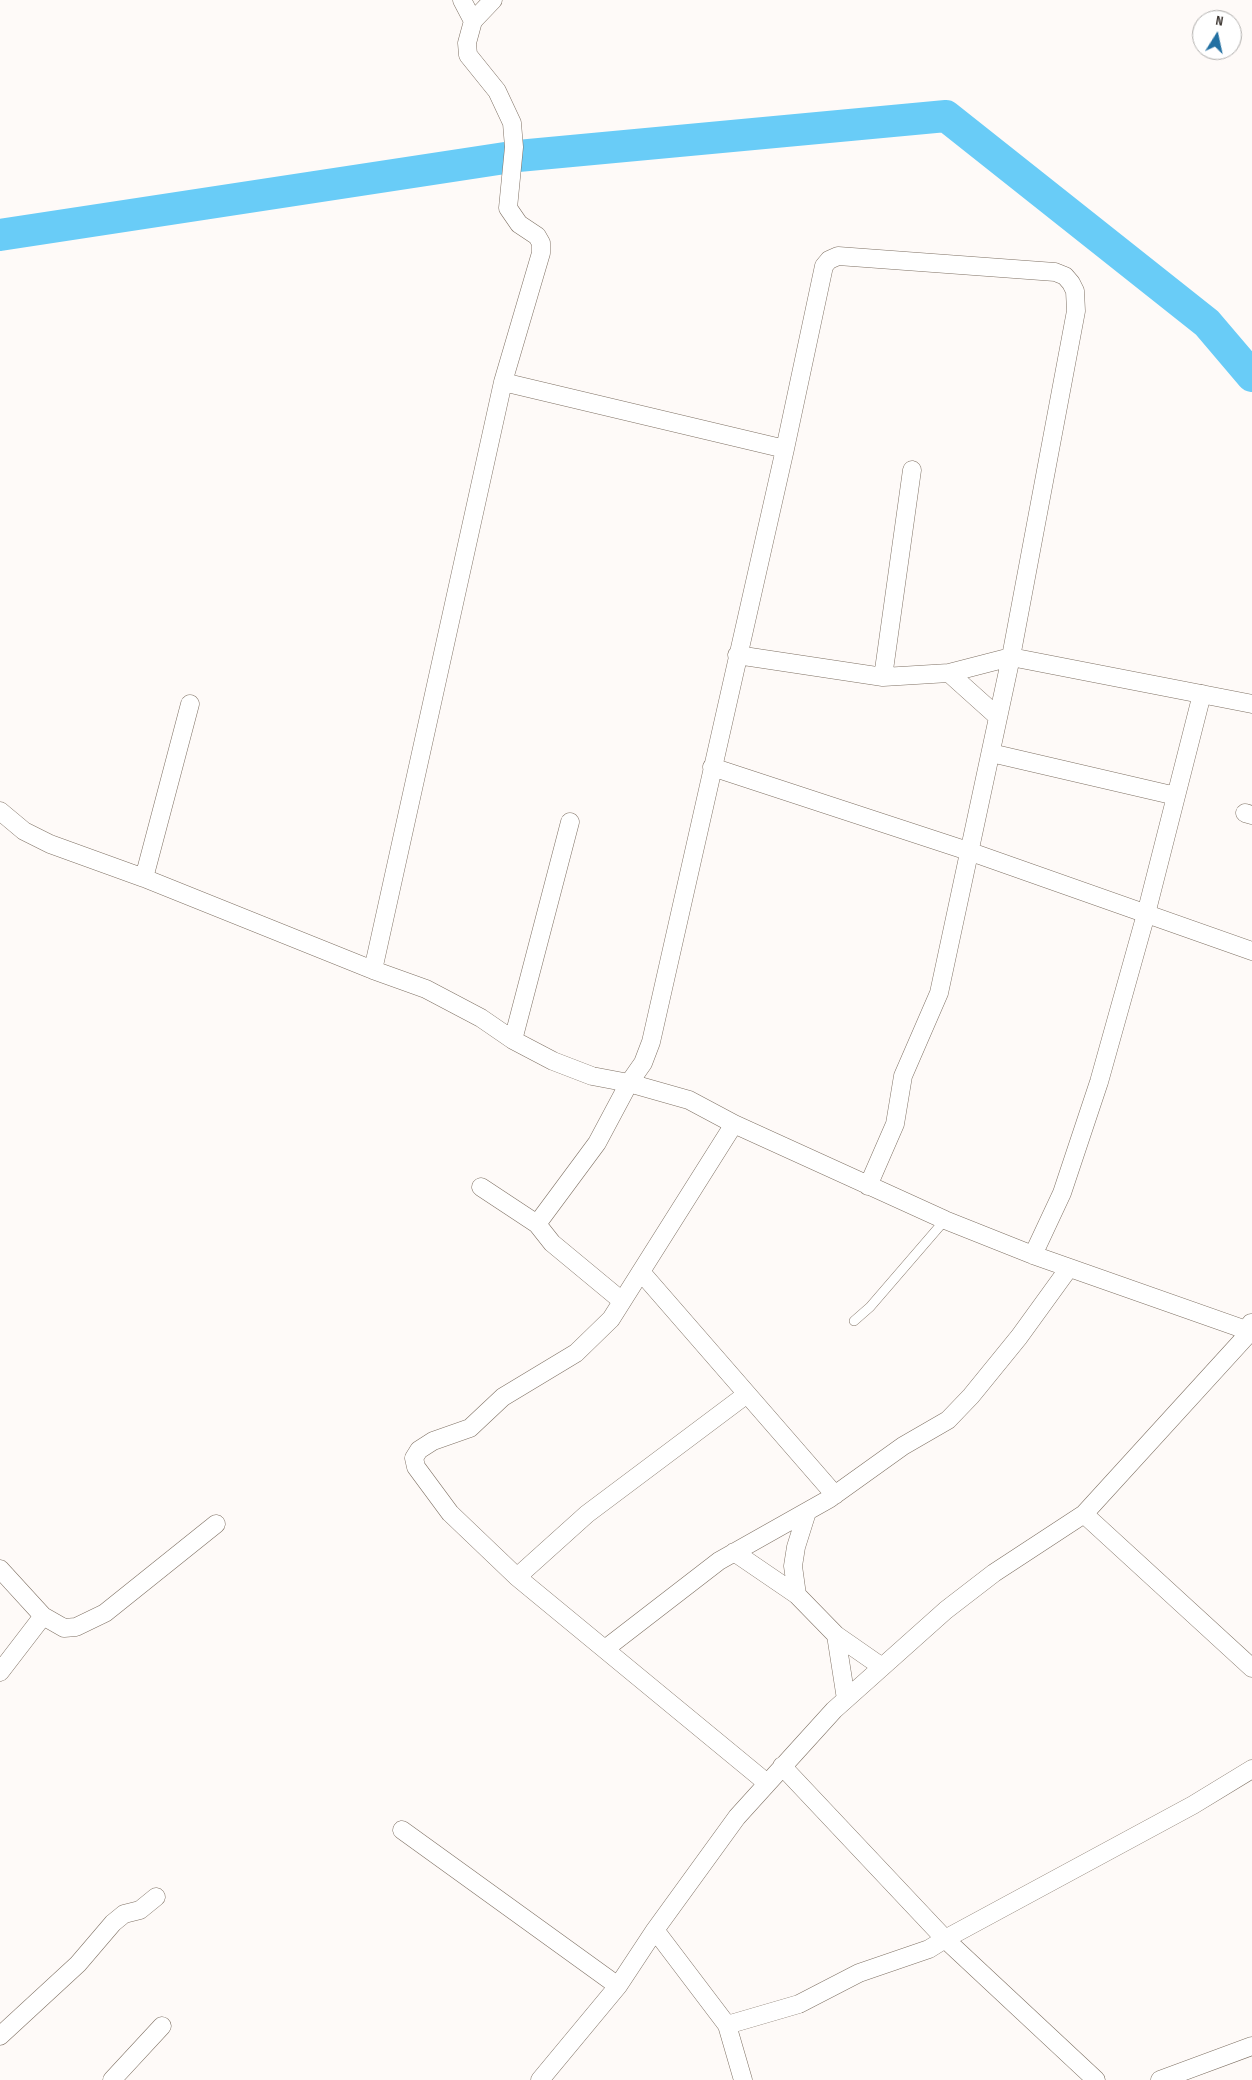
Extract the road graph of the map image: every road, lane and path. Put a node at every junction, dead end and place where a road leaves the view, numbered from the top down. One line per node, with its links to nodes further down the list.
1 (462, 0): 3 (street)
2 (493, 0): 3 (street)
3 (473, 21): 4 (street)
4 (503, 382): 5 (street); 24 (street)
5 (785, 449): 7 (street); 8 (street)
6 (912, 470): 10 (street)
7 (737, 655): 10 (street); 16 (street)
8 (1011, 656): 9 (street); 11 (street); 14 (street)
9 (949, 673): 10 (street); 14 (street)
10 (883, 677)
11 (1202, 694): 13 (street); 17 (street)
12 (190, 704): 21 (street)
13 (1252, 704)
14 (998, 716): 15 (street)
15 (991, 753): 17 (street); 20 (street)
16 (712, 767): 20 (street); 26 (street)
17 (1176, 796): 22 (street)
18 (0, 811): 21 (street)
19 (570, 822): 25 (street)
20 (970, 852): 22 (street); 28 (street)
21 (144, 878): 24 (street)
22 (1146, 914): 23 (street); 32 (street)
23 (1252, 951)
24 (373, 970): 25 (street)
25 (513, 1040): 26 (street)
26 (629, 1083): 27 (street); 31 (street)
27 (734, 1124): 28 (street); 34 (street)
28 (868, 1186): 30 (street)
29 (481, 1187): 31 (street)
30 (945, 1220): 32 (street); 36 (lane)
31 (537, 1224): 35 (street)
32 (1033, 1255): 33 (street)
33 (1069, 1268): 37 (street); 39 (street)
34 (641, 1272): 35 (street); 38 (street)
35 (622, 1301): 45 (street)
36 (854, 1321)
37 (1251, 1328): 41 (street)
38 (747, 1394): 39 (street); 45 (street)
39 (835, 1495): 40 (street)
40 (807, 1512): 43 (street); 46 (street)
41 (1084, 1514): 50 (street); 51 (street)
42 (216, 1524): 47 (street)
43 (734, 1552): 46 (street); 49 (street)
44 (0, 1569): 47 (street)
45 (517, 1577): 49 (street)
46 (797, 1595): 48 (street)
47 (43, 1616): 52 (street)
48 (836, 1635): 50 (street); 53 (street)
49 (605, 1649): 56 (street)
50 (882, 1667): 53 (street)
51 (1252, 1668)
52 (0, 1672)
53 (846, 1699): 54 (street)
54 (782, 1766): 56 (street); 60 (street)
55 (1252, 1769): 60 (street)
56 (767, 1783): 59 (street)
57 (402, 1830): 61 (street)
58 (156, 1897): 64 (street)
59 (655, 1930): 61 (street); 63 (street)
60 (945, 1939): 63 (street); 69 (street)
61 (618, 1986): 67 (street)
62 (162, 2026): 66 (street)
63 (727, 2026): 68 (street)
64 (0, 2036)
65 (1252, 2046): 70 (street)
66 (112, 2080)
67 (540, 2080)
68 (743, 2080)
69 (1095, 2080)
70 (1160, 2080)

